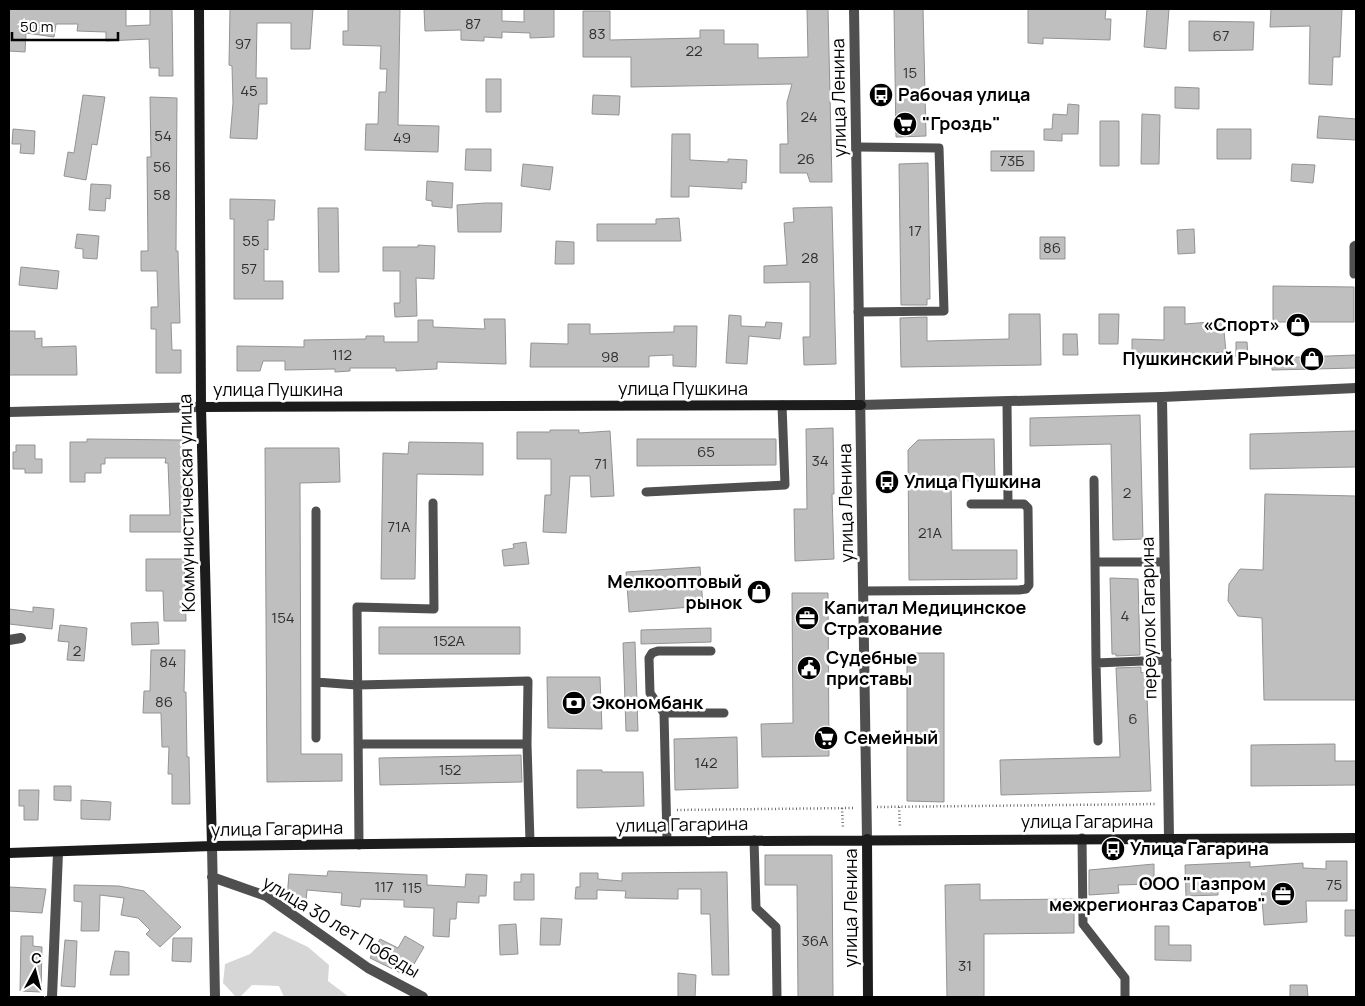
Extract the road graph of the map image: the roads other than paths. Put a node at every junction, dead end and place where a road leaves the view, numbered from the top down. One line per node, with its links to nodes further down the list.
1 (198, 9): 11 (street, Коммунистическая улица)
2 (854, 9): 3 (street, улица Ленина)
3 (857, 147): 6 (street, улица Ленина); 6 (lane)
4 (1356, 245): 5 (lane)
5 (1354, 274)
6 (858, 312): 10 (street, улица Ленина)
7 (1356, 388): 8 (street, улица Пушкина)
8 (1162, 397): 9 (street, улица Пушкина); 21 (street, переулок Гагарина)
9 (1007, 401): 10 (street, улица Пушкина); 18 (lane)
10 (861, 405): 12 (street, улица Пушкина); 22 (street, улица Ленина)
11 (201, 406): 12 (street, улица Пушкина); 13 (street, улица Пушкина); 44 (street, Коммунистическая улица)
12 (782, 406): 15 (lane)
13 (9, 412)
14 (1094, 480): 20 (lane)
15 (646, 492)
16 (433, 503): 29 (lane)
17 (971, 504): 18 (lane)
18 (1008, 504): 22 (lane)
19 (316, 511): 28 (lane)
20 (1095, 562): 21 (lane); 27 (lane)
21 (1164, 562): 26 (street, переулок Гагарина)
22 (863, 591): 39 (street, улица Ленина)
23 (21, 638): 24 (street)
24 (9, 640)
25 (711, 651): 31 (lane)
26 (1167, 660): 27 (lane); 37 (street, переулок Гагарина)
27 (1096, 663): 33 (lane)
28 (316, 682): 29 (lane); 32 (lane)
29 (357, 685): 34 (lane); 35 (lane)
30 (724, 713): 31 (lane)
31 (664, 714): 41 (lane)
32 (316, 738)
33 (1098, 741)
34 (358, 744): 35 (lane); 43 (lane)
35 (527, 744): 42 (lane)
36 (1082, 838): 37 (street, улица Гагарина); 39 (street, улица Гагарина); 53 (lane)
37 (1169, 838): 38 (street, улица Гагарина)
38 (1356, 838)
39 (867, 839): 40 (street, улица Гагарина); 52 (street, улица Ленина)
40 (754, 840): 41 (street, улица Гагарина); 51 (lane)
41 (667, 841): 42 (street, улица Гагарина)
42 (530, 842): 43 (street, улица Гагарина)
43 (359, 845): 44 (street, улица Гагарина)
44 (212, 846): 46 (street, улица Гагарина); 47 (street, Коммунистическая улица)
45 (9, 853): 46 (street, улица Гагарина)
46 (58, 853): 48 (street)
47 (212, 877): 49 (street, Коммунистическая улица); 50 (street, улица 30 лет Победы)
48 (52, 997)
49 (215, 997)
50 (423, 997)
51 (777, 997)
52 (868, 997)
53 (1125, 997)

